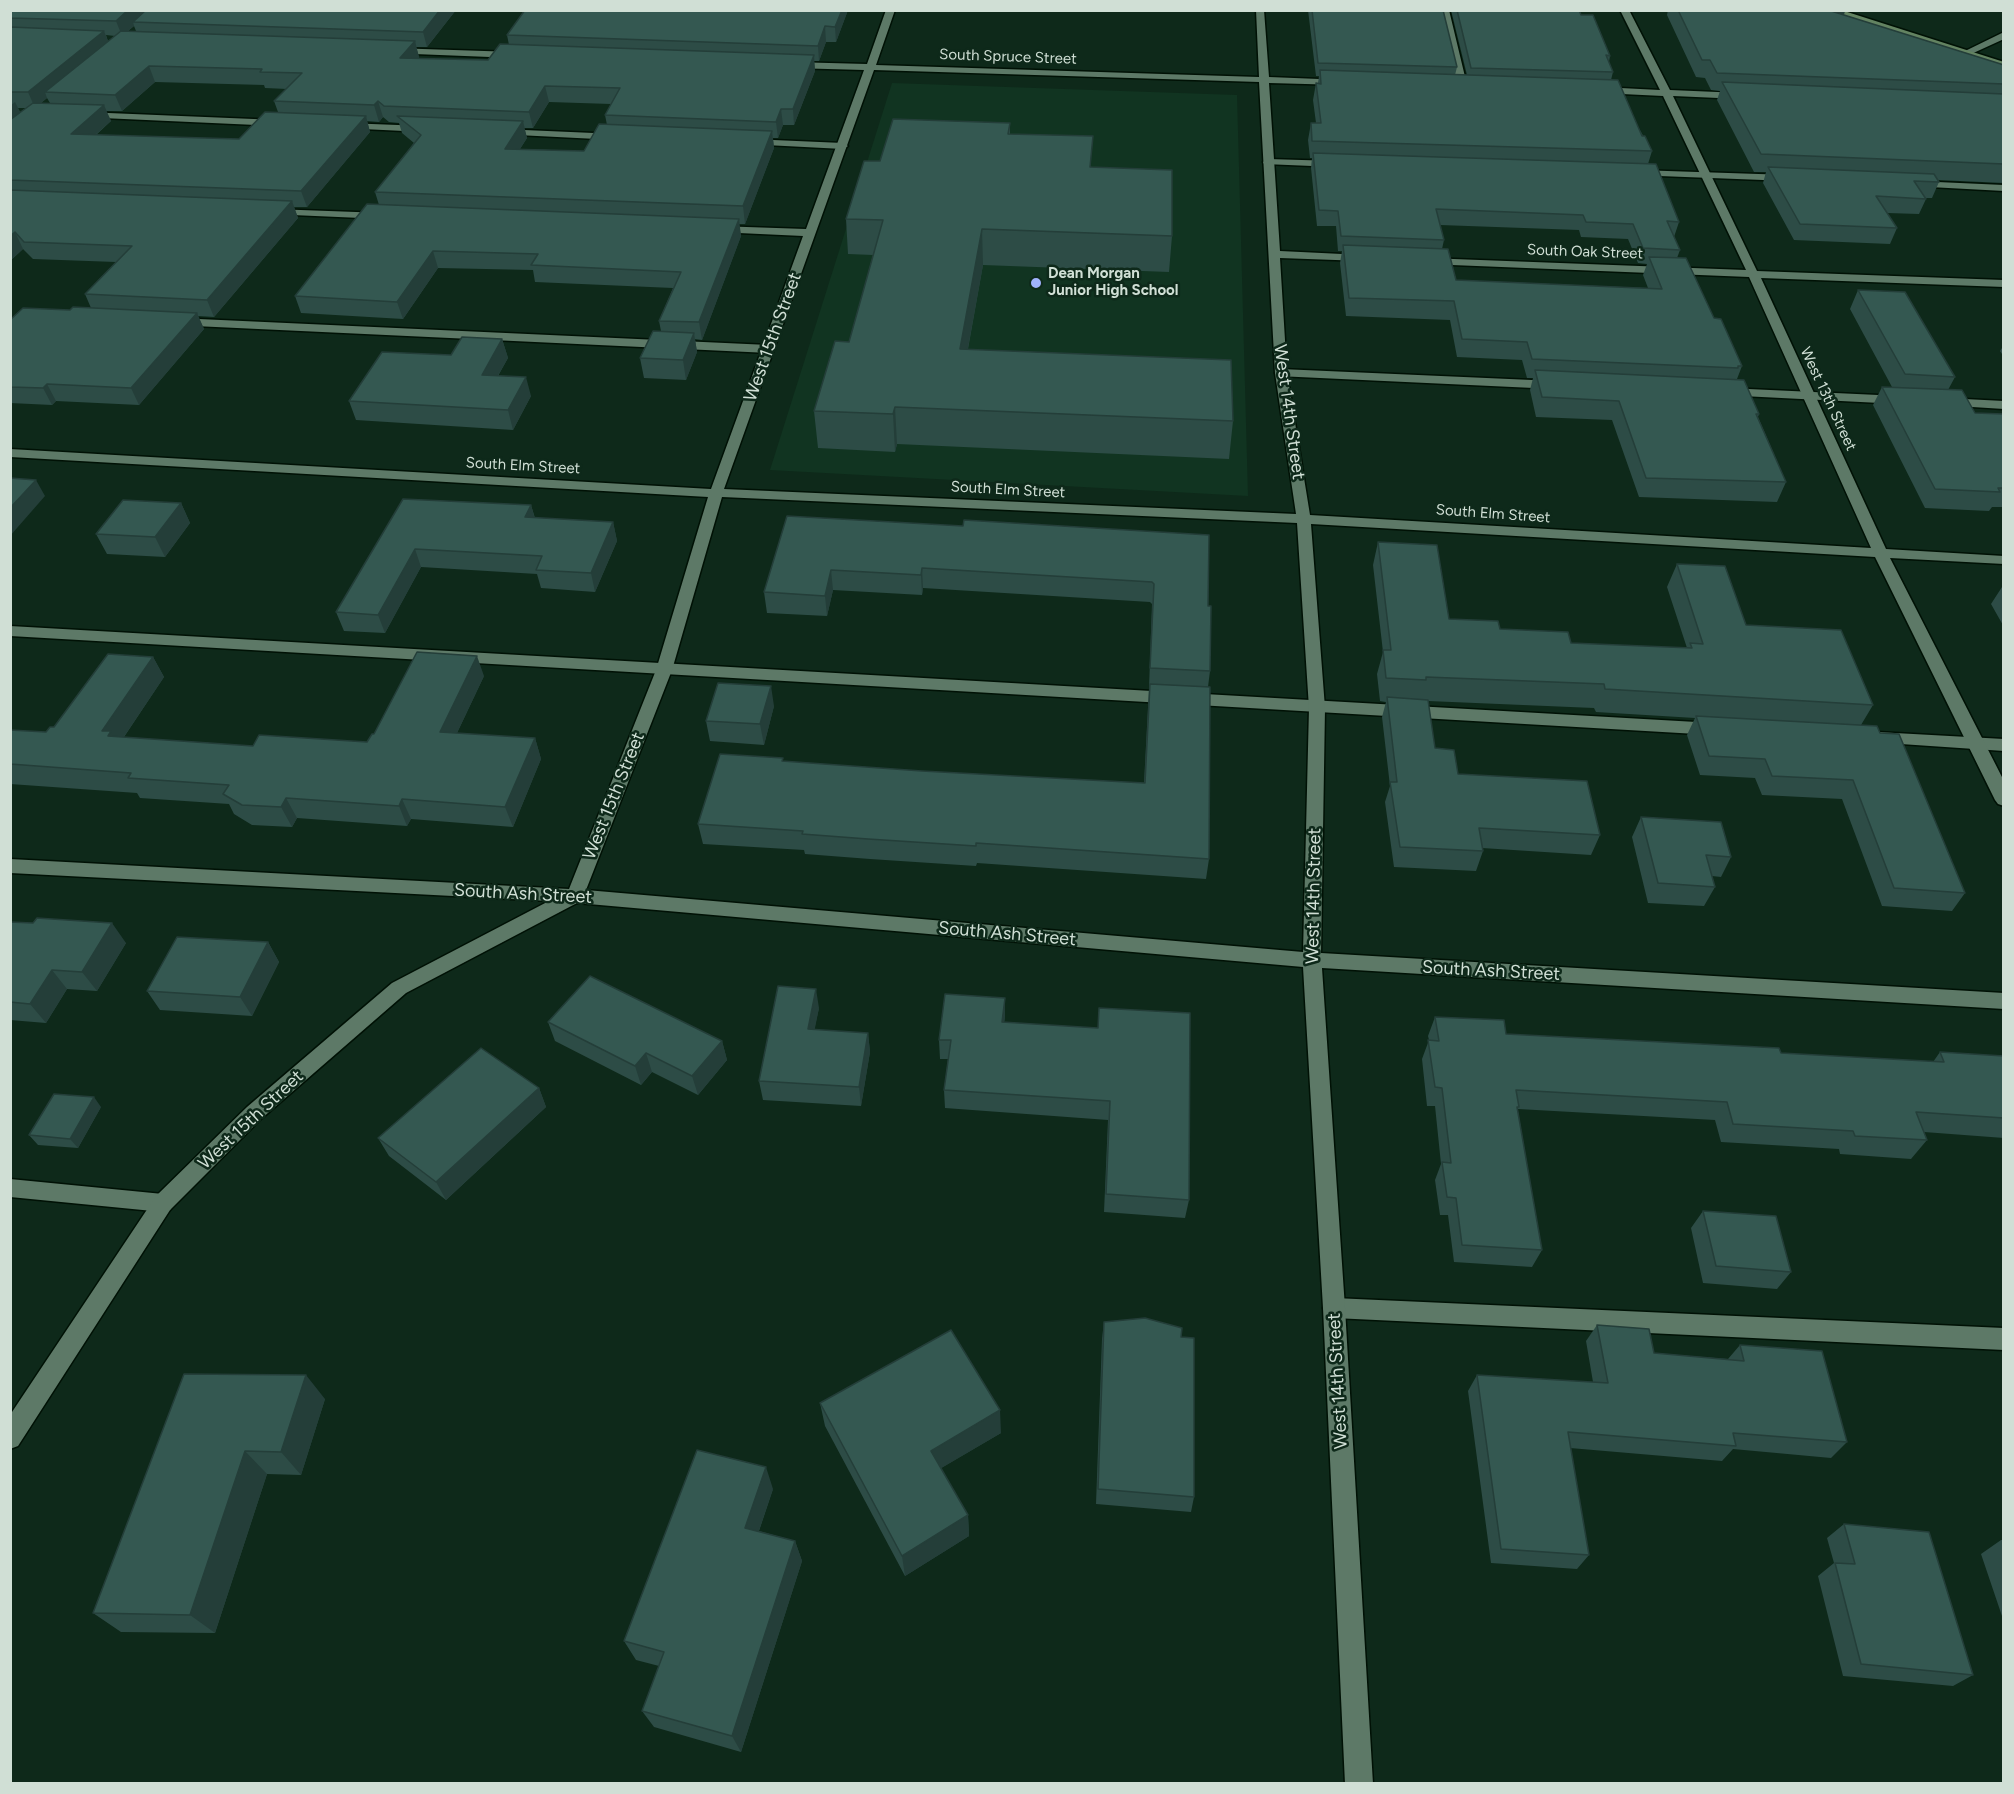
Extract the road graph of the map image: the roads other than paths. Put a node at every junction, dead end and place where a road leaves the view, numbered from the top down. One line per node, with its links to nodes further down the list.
1 (891, 10): 12 (street, West 15th Street)
2 (1260, 10): 13 (street, West 14th Street)
3 (1444, 10): 16 (street)
4 (1624, 10): 19 (street, West 13th Street)
5 (1830, 10): 8 (main road)
6 (2004, 35): 8 (street)
7 (386, 50): 9 (street)
8 (1966, 53): 11 (main road)
9 (528, 56)
10 (777, 64): 12 (street, South Spruce Street)
11 (2004, 65)
12 (872, 68): 13 (street, South Spruce Street); 28 (street, West 15th Street)
13 (1264, 80): 14 (street, South Spruce Street); 29 (street, West 14th Street)
14 (1357, 82)
15 (1450, 84): 16 (street)
16 (1462, 85): 17 (street)
17 (1473, 85)
18 (1587, 90): 19 (street)
19 (1667, 93): 20 (street); 32 (street, West 13th Street)
20 (1748, 96)
21 (74, 115): 22 (street)
22 (287, 123)
23 (334, 125): 24 (street)
24 (441, 130)
25 (488, 132): 26 (street)
26 (630, 137)
27 (736, 142): 28 (street)
28 (843, 146): 39 (street, West 15th Street)
29 (1268, 162): 30 (street); 40 (street, West 14th Street)
30 (1351, 164)
31 (1623, 172): 32 (street)
32 (1706, 175): 33 (street); 43 (street, West 13th Street)
33 (1801, 179)
34 (1908, 184): 35 (street)
35 (2004, 188)
36 (261, 211): 37 (street)
37 (393, 216)
38 (704, 229): 39 (street)
39 (811, 233): 46 (street, West 15th Street)
40 (1273, 254): 41 (street); 47 (street, West 14th Street)
41 (1381, 259)
42 (1417, 260): 43 (street, South Oak Street)
43 (1751, 274): 44 (street, South Oak Street); 50 (street, West 13th Street)
44 (2004, 284)
45 (165, 321): 46 (street)
46 (769, 349): 55 (street, West 15th Street)
47 (1281, 373): 48 (street); 56 (street, West 14th Street)
48 (1563, 385)
49 (1716, 392): 50 (street)
50 (1810, 396): 51 (street); 57 (street, West 13th Street)
51 (1912, 400)
52 (1935, 402): 53 (street)
53 (2004, 405)
54 (10, 453): 55 (street, South Elm Street)
55 (716, 494): 56 (street, South Elm Street); 60 (street, West 15th Street)
56 (1304, 519): 57 (street, South Elm Street); 61 (street, West 14th Street)
57 (1881, 555): 58 (street, South Elm Street); 64 (street, West 13th Street)
58 (2004, 560)
59 (10, 631): 60 (street)
60 (664, 670): 61 (street); 68 (street, West 15th Street)
61 (1317, 708): 62 (street); 69 (street, West 14th Street)
62 (1730, 730)
63 (1859, 737): 64 (street)
64 (1977, 744): 65 (street); 66 (street, West 13th Street)
65 (2004, 745)
66 (2004, 800)
67 (10, 866): 68 (street, South Ash Street)
68 (575, 896): 69 (street, South Ash Street); 72 (street, West 15th Street)
69 (1312, 960): 70 (street, South Ash Street); 73 (street, West 14th Street)
70 (2004, 1001)
71 (10, 1188): 72 (street)
72 (163, 1203): 75 (street, West 15th Street)
73 (1334, 1308): 74 (street); 76 (street, West 14th Street)
74 (2004, 1339)
75 (10, 1438)
76 (1359, 1784)

